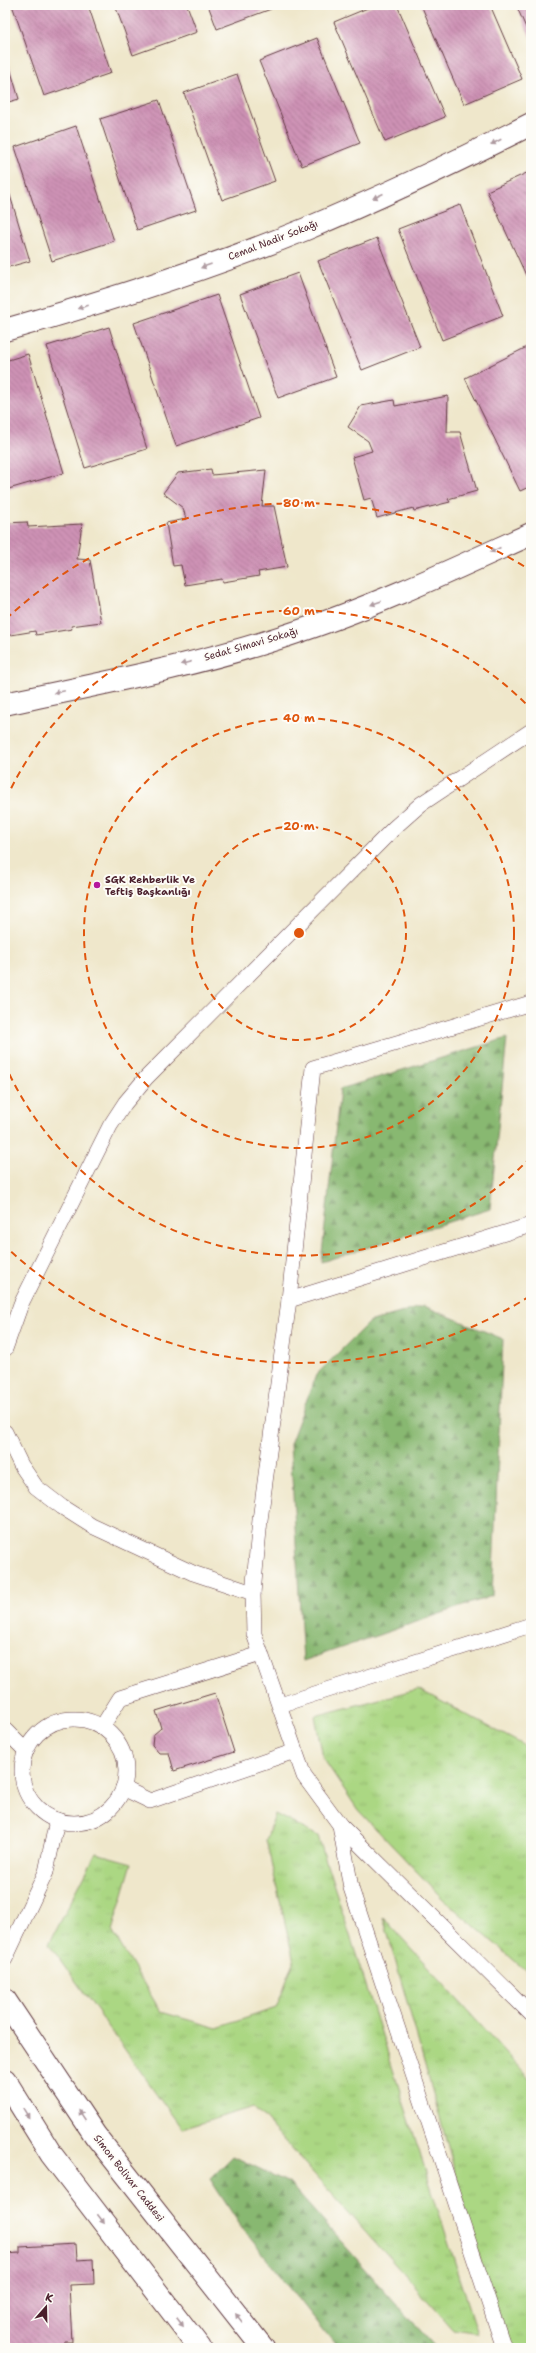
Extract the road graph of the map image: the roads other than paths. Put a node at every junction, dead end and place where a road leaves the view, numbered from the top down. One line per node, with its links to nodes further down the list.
1 (531, 124): 2 (street, Cemal Nadir Sokağı, one-way to 2)
2 (5, 330)
3 (531, 534): 4 (street, Sedat Simavi Sokağı, one-way to 4)
4 (5, 704)
5 (531, 731): 9 (lane)
6 (531, 1003): 8 (lane)
7 (531, 1225): 8 (lane)
8 (289, 1300): 11 (lane)
9 (5, 1349)
10 (5, 1432): 11 (lane)
11 (253, 1593): 13 (lane)
12 (531, 1625): 14 (lane)
13 (262, 1654): 14 (lane); 15 (lane)
14 (280, 1705): 18 (lane)
15 (102, 1727): 17 (lane); 19 (lane)
16 (5, 1730): 17 (lane)
17 (26, 1751): 20 (lane)
18 (295, 1751): 19 (lane); 21 (lane)
19 (123, 1788): 20 (lane)
20 (57, 1820): 22 (lane)
21 (340, 1824): 24 (lane); 28 (lane)
22 (5, 1959)
23 (5, 2000): 27 (street, Simon Bolivar Caddesi, one-way to 23)
24 (531, 2014)
25 (5, 2080): 26 (street, one-way to 26)
26 (200, 2348)
27 (263, 2348)
28 (504, 2348)

